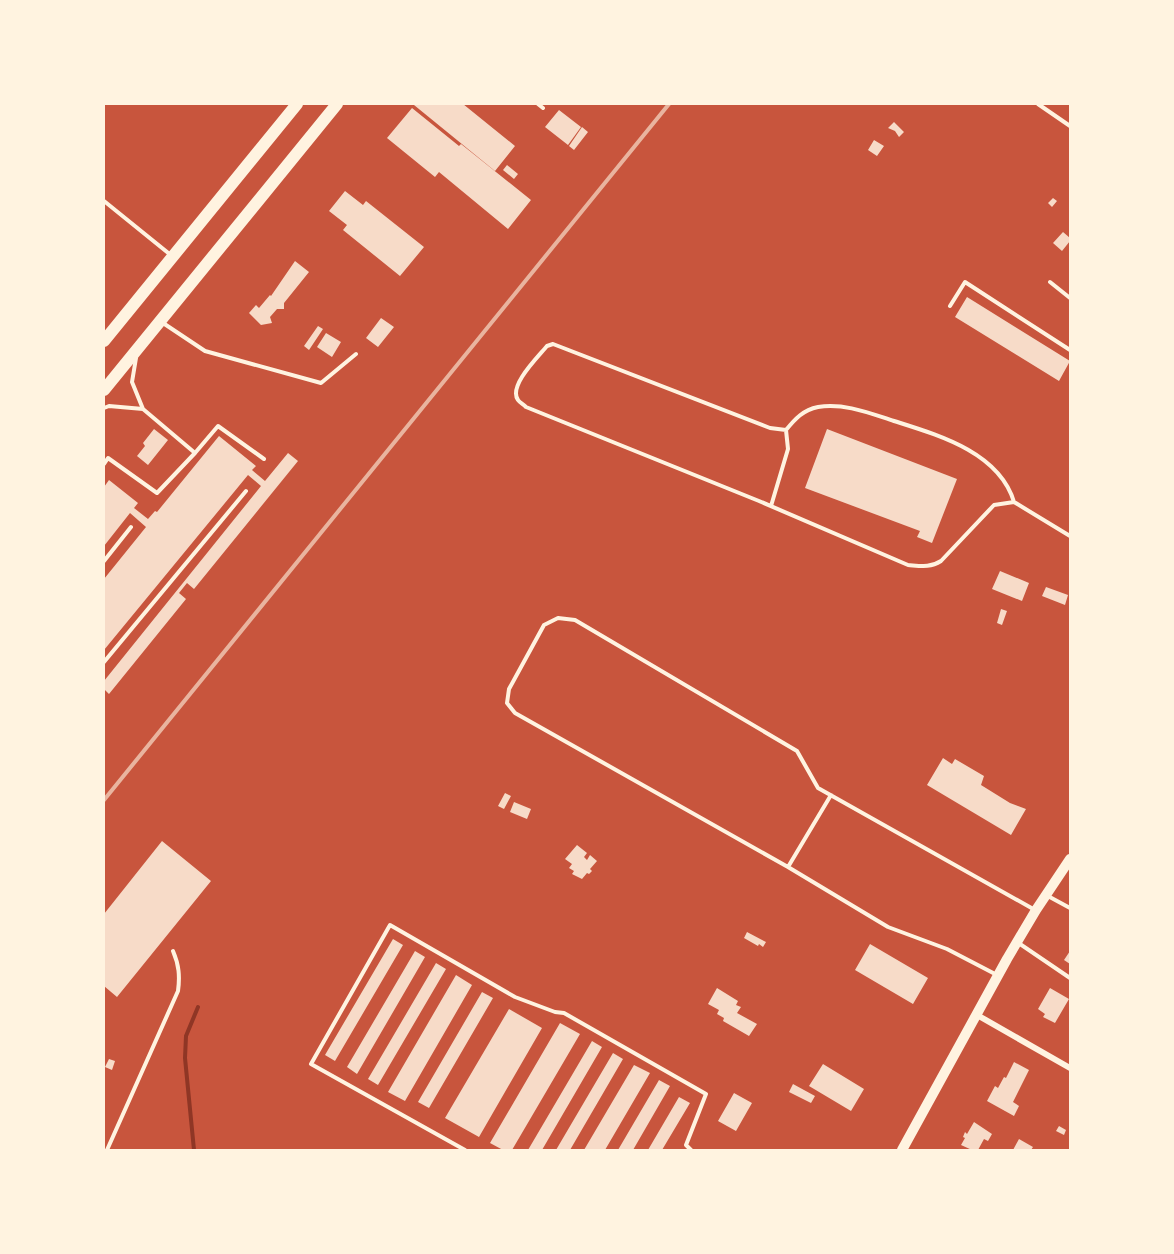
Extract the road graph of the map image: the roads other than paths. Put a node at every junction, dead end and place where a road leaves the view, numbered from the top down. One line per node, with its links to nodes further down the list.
1 (297, 104): 8 (highway)
2 (336, 104): 12 (highway)
3 (537, 104): 5 (lane)
4 (1038, 104): 6 (lane)
5 (543, 108)
6 (1071, 126)
7 (104, 201): 8 (lane)
8 (172, 256): 13 (highway)
9 (1050, 282): 10 (lane)
10 (1071, 298)
11 (950, 306): 15 (lane)
12 (160, 321): 14 (highway); 16 (lane)
13 (104, 341)
14 (137, 349): 17 (highway); 19 (lane)
15 (1071, 350)
16 (356, 354)
17 (104, 390)
18 (104, 408): 19 (lane)
19 (142, 409): 21 (lane)
20 (786, 430): 25 (lane); 26 (lane); 26 (lane)
21 (195, 453): 22 (lane); 23 (lane)
22 (264, 459)
23 (104, 464)
24 (246, 491): 30 (lane)
25 (1014, 502): 26 (lane); 28 (lane)
26 (771, 506)
27 (131, 527): 29 (lane)
28 (1071, 536)
29 (104, 561)
30 (104, 662)
31 (831, 795): 33 (lane); 33 (lane); 36 (lane)
32 (1071, 859): 34 (main road)
33 (788, 867): 39 (lane)
34 (1046, 895): 35 (lane); 36 (main road)
35 (1071, 908)
36 (1036, 910): 37 (main road)
37 (1016, 942): 39 (main road); 40 (lane)
38 (173, 951): 43 (lane)
39 (998, 976): 41 (main road)
40 (1071, 978)
41 (977, 1015): 42 (street); 46 (main road)
42 (1071, 1068)
43 (107, 1150)
44 (465, 1150): 45 (lane)
45 (691, 1150)
46 (902, 1150)

